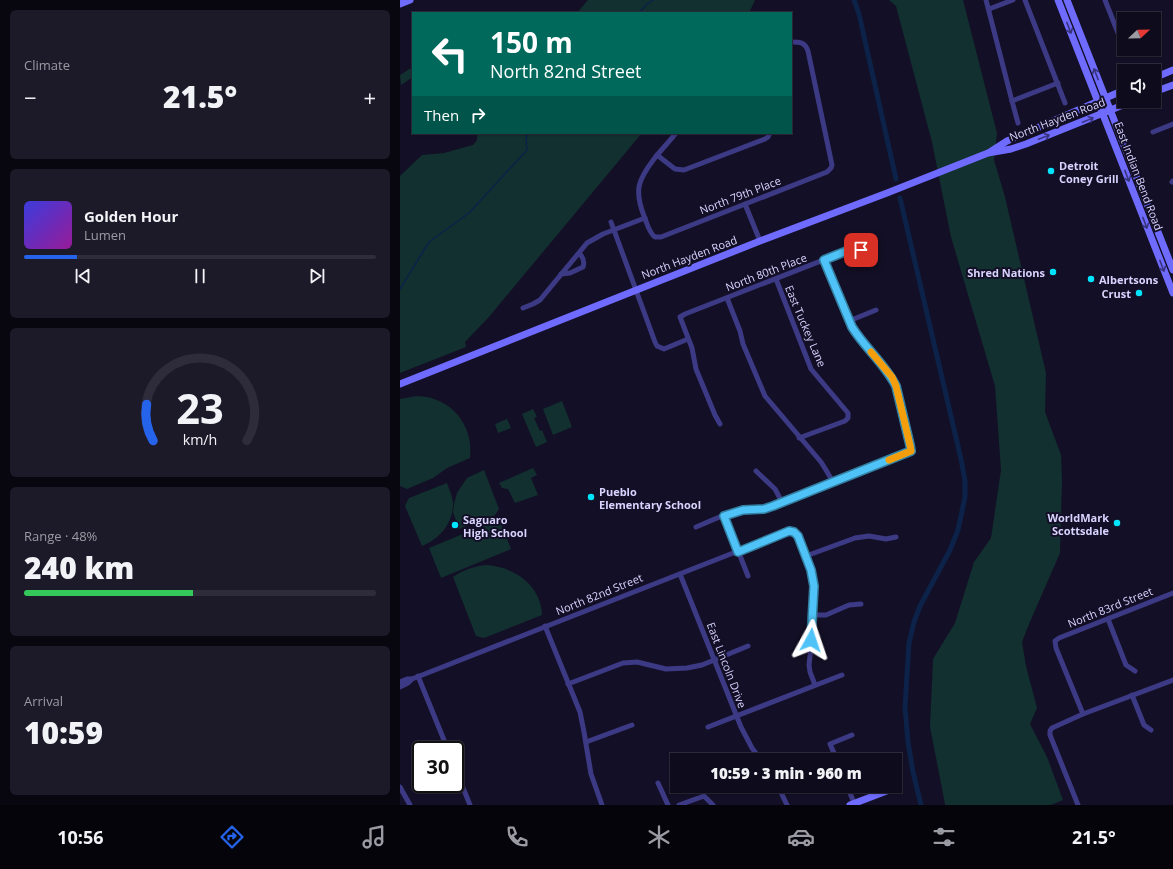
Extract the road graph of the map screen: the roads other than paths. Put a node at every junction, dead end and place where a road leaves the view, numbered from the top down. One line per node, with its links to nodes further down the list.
1 (410, 0): 8 (main road)
2 (986, 0): 9 (street)
3 (1013, 0): 9 (street)
4 (1025, 0): 14 (street)
5 (1058, 0): 20 (main road, East Indian Bend Road, one-way to 20)
6 (1067, 0): 18 (main road, East Indian Bend Road, one-way to 6)
7 (1105, 0): 10 (street)
8 (400, 4)
9 (989, 9): 19 (street)
10 (1117, 30)
11 (792, 42): 32 (street, North 79th Place)
12 (1173, 70): 13 (main road)
13 (1161, 75)
14 (1058, 83): 19 (street); 21 (street)
15 (1173, 85): 16 (main road)
16 (1161, 89)
17 (1117, 93): 18 (main road, North Hayden Road)
18 (1106, 98): 20 (main road, North Hayden Road); 23 (main road, East Indian Bend Road)
19 (1012, 101): 25 (street)
20 (1097, 101): 24 (main road, East Indian Bend Road); 30 (main road, North Hayden Road)
21 (1065, 103)
22 (1117, 107): 23 (main road, North Hayden Road)
23 (1110, 110): 24 (main road, North Hayden Road); 40 (main road, East Indian Bend Road)
24 (1103, 114): 30 (main road, North Hayden Road, one-way to 24); 44 (main road, East Indian Bend Road, one-way to 44)
25 (1018, 123)
26 (1173, 124): 27 (street)
27 (1153, 132)
28 (675, 134): 31 (street)
29 (770, 134): 31 (street)
30 (988, 154): 36 (main road, North Hayden Road)
31 (658, 155): 33 (street)
32 (745, 204): 33 (street, North 79th Place); 36 (street)
33 (645, 218): 35 (street)
34 (611, 222): 35 (street)
35 (614, 230): 38 (street); 43 (street)
36 (760, 241): 43 (main road, North Hayden Road)
37 (861, 250): 39 (street, North 80th Place)
38 (579, 253): 41 (street); 41 (street)
39 (824, 260): 42 (street, North 80th Place); 48 (street)
40 (1173, 270)
41 (561, 274): 46 (street)
42 (776, 279): 45 (street, North 80th Place); 52 (street, East Tuckey Lane)
43 (636, 290): 49 (street); 50 (main road, North Hayden Road)
44 (1173, 293)
45 (727, 298): 49 (street, North 80th Place); 52 (street)
46 (523, 308)
47 (876, 310): 48 (street)
48 (849, 321): 54 (street)
49 (688, 339): 51 (street)
50 (400, 384)
51 (720, 424)
52 (799, 438): 54 (street)
53 (756, 471): 55 (street)
54 (833, 482): 55 (street)
55 (782, 502): 56 (street)
56 (724, 516): 57 (street); 59 (street)
57 (696, 527)
58 (896, 537): 60 (street)
59 (738, 552): 60 (street, North 82nd Street); 61 (street, North 82nd Street); 62 (street)
60 (806, 556): 65 (street)
61 (680, 574): 67 (street, North 82nd Street); 69 (street, East Lincoln Drive)
62 (748, 576)
63 (1173, 593): 66 (street, North 83rd Street)
64 (861, 604): 65 (street)
65 (813, 615): 77 (street)
66 (1108, 619): 70 (street); 80 (street, North 83rd Street)
67 (545, 626): 72 (street, North 82nd Street); 76 (street)
68 (748, 646): 69 (street)
69 (714, 660): 76 (street); 81 (street, East Lincoln Drive)
70 (1135, 671)
71 (842, 675): 77 (street)
72 (418, 676): 73 (street, North 82nd Street); 86 (street)
73 (412, 679): 75 (street, North 82nd Street); 78 (street, North 82nd Street)
74 (1173, 680): 79 (street)
75 (400, 682)
76 (568, 684): 87 (street)
77 (815, 685): 81 (street)
78 (400, 687)
79 (1132, 695): 80 (street); 84 (street)
80 (1083, 714): 104 (street)
81 (736, 716): 83 (street); 88 (street, East Lincoln Drive)
82 (632, 724): 87 (street)
83 (708, 727)
84 (1151, 730)
85 (852, 735): 89 (street)
86 (444, 741)
87 (586, 742): 99 (street)
88 (756, 753)
89 (833, 753)
90 (658, 783): 100 (street)
91 (400, 787): 98 (street)
92 (464, 793): 96 (street)
93 (781, 793): 103 (street)
94 (849, 793): 97 (street)
95 (881, 793): 97 (main road)
96 (468, 804)
97 (853, 804)
98 (410, 805)
99 (602, 805)
100 (668, 805)
101 (679, 805): 102 (street)
102 (713, 805)
103 (787, 805)
104 (1078, 805)

